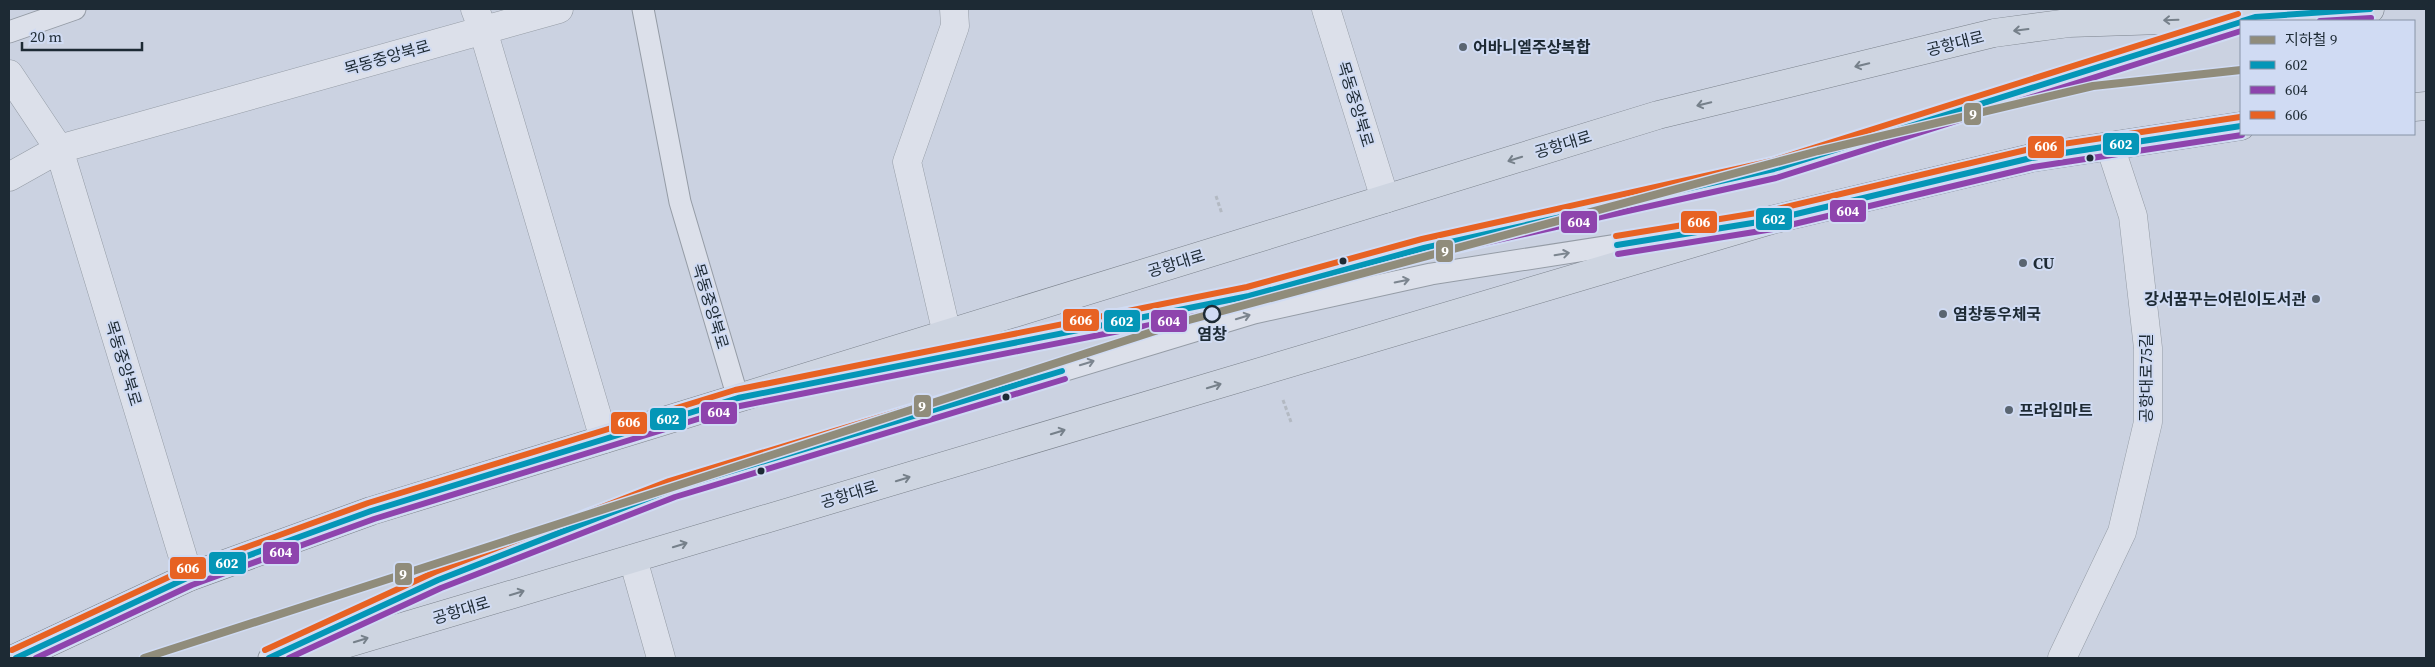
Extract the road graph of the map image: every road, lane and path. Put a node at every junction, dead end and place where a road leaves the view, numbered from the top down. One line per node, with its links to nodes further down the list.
1 (75, 9): 12 (lane)
2 (559, 9): 8 (street, 목동중앙북로)
3 (643, 9): 21 (lane, 목동중앙북로)
4 (954, 9): 20 (street)
5 (1326, 9): 18 (street, 목동중앙북로)
6 (2370, 9): 7 (main road, 공항대로)
7 (2343, 10): 10 (main road, 공항대로)
8 (479, 19): 16 (street, 목동중앙북로); 22 (street)
9 (2240, 20): 18 (main road, 공항대로, one-way to 18)
10 (2246, 20)
11 (2240, 22): 21 (lane)
12 (9, 32)
13 (9, 74): 16 (street, 목동중앙북로)
14 (2240, 126): 15 (main road, 공항대로)
15 (2110, 146): 19 (main road, 공항대로); 30 (street, 공항대로75길)
16 (59, 148): 17 (street, 목동중앙북로); 24 (street, 목동중앙북로)
17 (9, 177)
18 (1385, 199): 20 (main road, 공항대로)
19 (1771, 220): 23 (main road, 공항대로, one-way to 19); 27 (lane, one-way to 19)
20 (947, 334): 21 (main road, 공항대로)
21 (738, 398): 22 (main road, 공항대로)
22 (604, 439): 24 (main road, 공항대로)
23 (633, 559): 25 (main road, 공항대로, one-way to 23); 29 (street)
24 (189, 577): 26 (main road, 공항대로)
25 (332, 653): 28 (main road, 공항대로)
26 (16, 658)
27 (269, 658)
28 (298, 658)
29 (660, 658)
30 (2062, 658)

